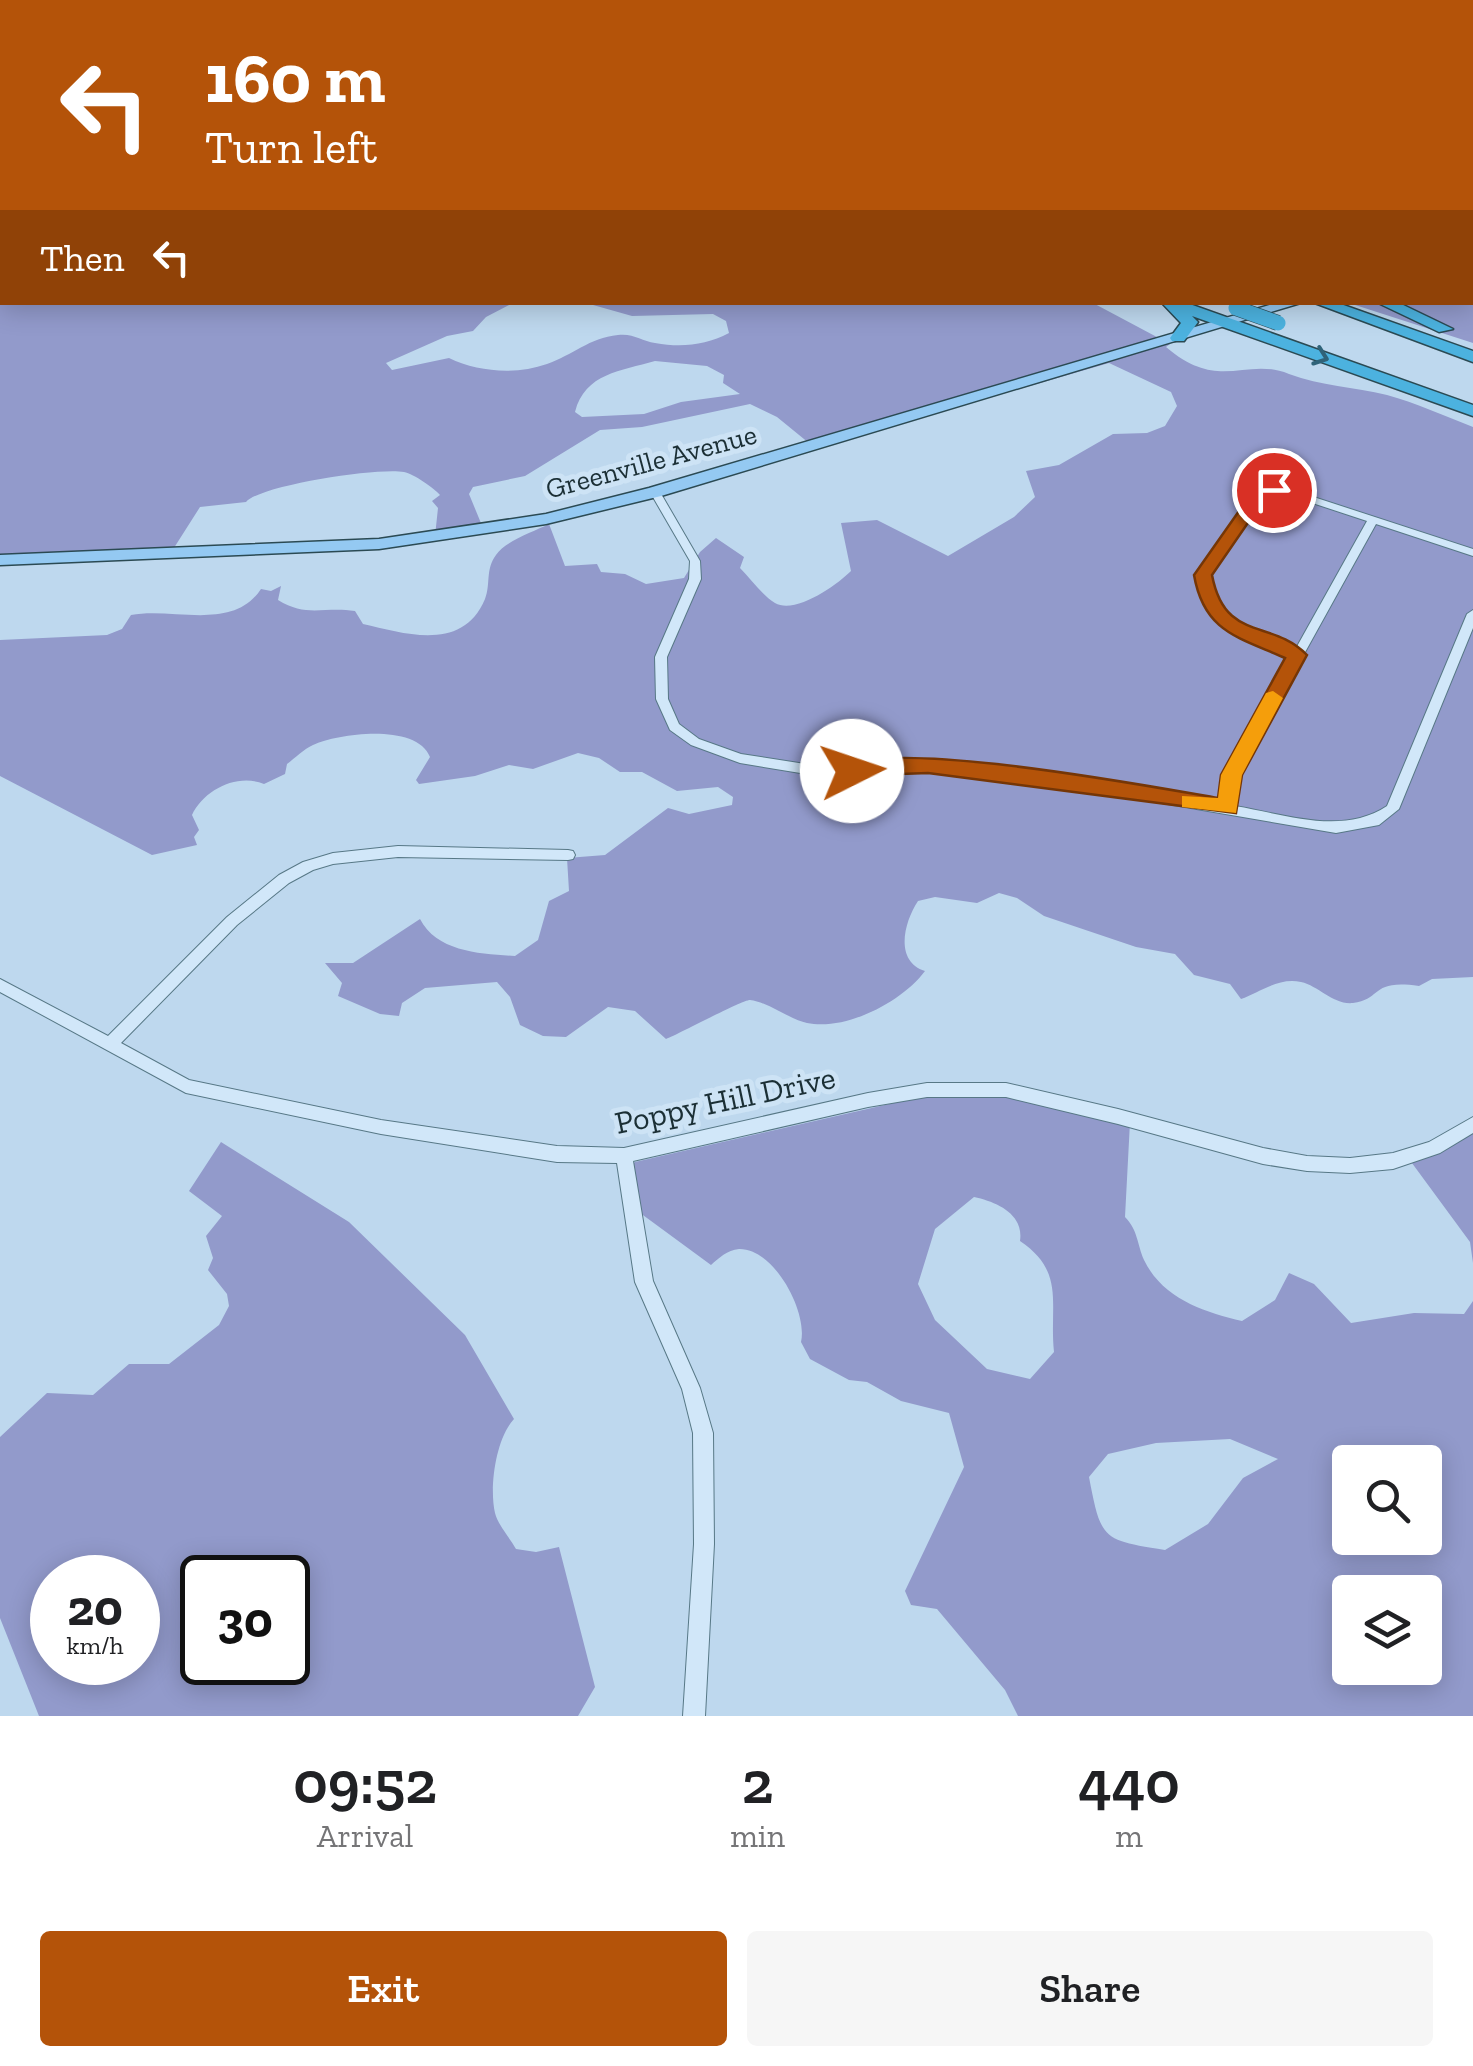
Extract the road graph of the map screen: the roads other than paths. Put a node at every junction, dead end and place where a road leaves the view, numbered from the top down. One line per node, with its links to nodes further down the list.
1 (1165, 305): 10 (highway)
2 (1182, 305): 8 (highway)
3 (1221, 305): 8 (highway)
4 (1283, 305): 8 (main road, Greenville Avenue)
5 (1328, 305): 12 (highway)
6 (1379, 305): 9 (highway)
7 (1390, 305): 9 (highway)
8 (1232, 316): 10 (main road, Greenville Avenue); 13 (highway, bridge); 14 (highway, one-way to 14)
9 (1445, 328): 11 (highway)
10 (1178, 338): 15 (main road, Greenville Avenue)
11 (1473, 338)
12 (1473, 357)
13 (1473, 395)
14 (1473, 411)
15 (655, 492): 18 (main road, Greenville Avenue); 21 (street)
16 (1374, 519): 17 (street); 20 (street); 20 (street)
17 (1473, 553)
18 (0, 560)
19 (1473, 614): 21 (street)
20 (1297, 655): 21 (street)
21 (1228, 808)
22 (568, 854): 24 (street)
23 (0, 985): 24 (street, Poppy Hill Drive)
24 (109, 1045): 26 (street, Poppy Hill Drive)
25 (1473, 1124): 26 (street, Poppy Hill Drive)
26 (624, 1156): 27 (street)
27 (694, 1716)

